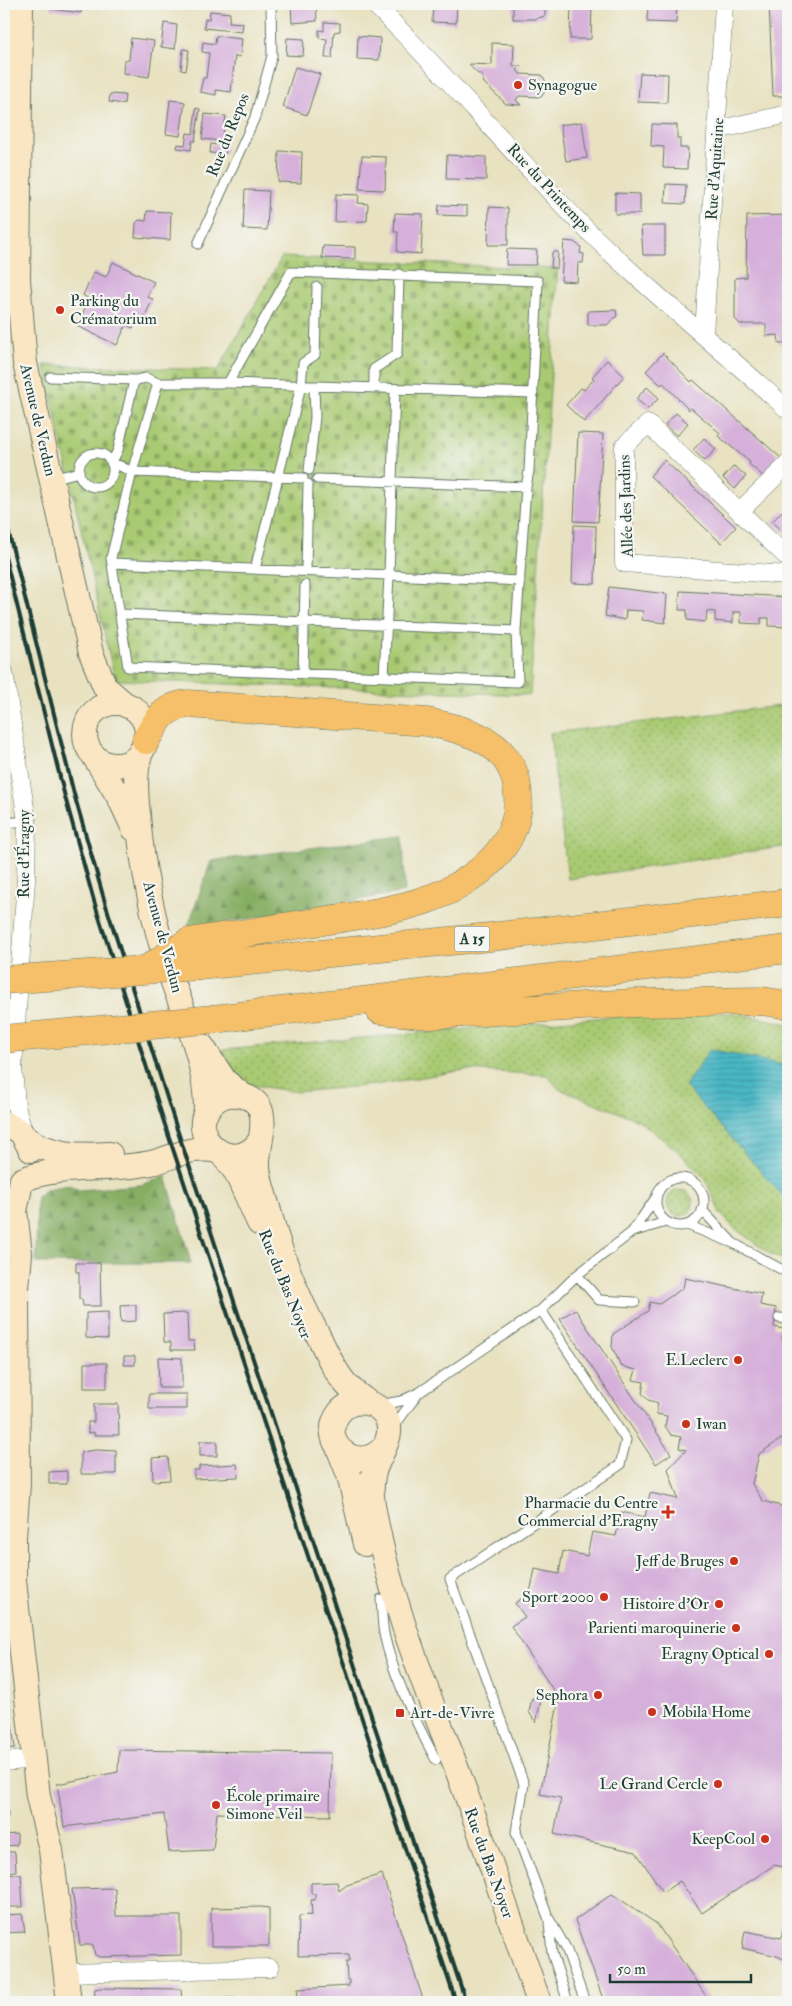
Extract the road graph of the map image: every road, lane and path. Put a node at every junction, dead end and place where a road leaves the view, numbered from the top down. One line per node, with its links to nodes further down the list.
1 (21, 4): 27 (main road, Avenue de Verdun)
2 (271, 4): 7 (lane, Rue du Repos)
3 (374, 4): 10 (street, Rue du Printemps)
4 (724, 4): 6 (street, Rue d'Aquitaine)
5 (788, 114): 6 (street)
6 (717, 130): 10 (street, Rue d'Aquitaine)
7 (198, 244)
8 (399, 274): 14 (lane); 17 (lane); 19 (lane)
9 (317, 287): 15 (lane)
10 (704, 334): 20 (street, Rue du Printemps)
11 (50, 377): 12 (lane)
12 (136, 380): 13 (lane); 21 (lane)
13 (158, 383): 14 (lane); 24 (lane)
14 (228, 383): 15 (lane)
15 (302, 386): 16 (lane); 25 (lane)
16 (314, 386): 17 (lane); 26 (lane)
17 (374, 388): 18 (lane)
18 (395, 389): 19 (lane); 28 (lane)
19 (533, 393): 29 (lane)
20 (788, 410)
21 (112, 462): 23 (lane); 23 (lane); 24 (lane)
22 (788, 464): 30 (street)
23 (79, 472): 27 (lane)
24 (132, 472): 25 (lane); 32 (lane)
25 (278, 478): 26 (lane); 33 (lane)
26 (307, 478): 28 (lane); 34 (lane)
27 (51, 479): 43 (main road, Avenue de Verdun)
28 (392, 482): 29 (lane); 35 (lane)
29 (526, 486): 37 (lane)
30 (740, 511): 31 (street, Allée des Jardins); 36 (street, Allée des Jardins)
31 (788, 558)
32 (112, 563): 33 (lane); 39 (lane)
33 (255, 569): 34 (lane)
34 (306, 571): 35 (lane)
35 (389, 575): 37 (lane); 41 (lane)
36 (788, 575)
37 (520, 581): 42 (lane)
38 (305, 585): 40 (lane)
39 (121, 614): 40 (lane); 45 (lane)
40 (304, 622): 41 (lane); 45 (lane)
41 (386, 625): 42 (lane); 46 (lane)
42 (516, 631): 46 (lane)
43 (91, 653): 47 (main road, Avenue de Verdun); 48 (main road, Avenue de Verdun)
44 (4, 672): 51 (street, Rue d'Éragny)
45 (303, 674): 46 (lane)
46 (384, 677)
47 (128, 706): 48 (main road); 49 (main road)
48 (87, 723): 50 (main road)
49 (144, 746): 50 (main road); 53 (main road, Avenue de Verdun); 58 (highway)
50 (94, 756): 53 (main road, Avenue de Verdun)
51 (27, 821): 52 (lane); 64 (street, Rue d'Éragny)
52 (4, 823)
53 (140, 844): 62 (main road, Avenue de Verdun)
54 (788, 897): 56 (highway)
55 (788, 903): 56 (highway, A 15)
56 (744, 909): 58 (highway, A 15)
57 (788, 949): 60 (highway)
58 (194, 954): 59 (highway, A 15, bridge)
59 (4, 980)
60 (336, 1005): 61 (highway); 62 (highway)
61 (788, 1005)
62 (202, 1023): 63 (highway, bridge); 66 (main road, Avenue de Verdun); 67 (main road, Avenue de Verdun)
63 (4, 1039)
64 (13, 1068): 65 (street, Rue d'Éragny); 69 (street, Rue d'Éragny)
65 (4, 1090)
66 (245, 1097): 67 (main road); 70 (main road)
67 (205, 1114): 69 (main road); 71 (main road)
68 (4, 1123): 69 (main road)
69 (25, 1136): 72 (main road)
70 (259, 1142): 71 (main road); 86 (main road, Rue du Bas Noyer)
71 (219, 1152): 72 (main road); 88 (main road, Rue du Bas Noyer)
72 (16, 1184): 82 (main road)
73 (657, 1196): 74 (lane); 75 (lane); 77 (lane)
74 (702, 1210): 76 (lane); 79 (lane)
75 (666, 1222): 76 (lane); 77 (lane)
76 (687, 1225): 79 (lane)
77 (632, 1232): 81 (lane)
78 (4, 1239): 82 (main road)
79 (733, 1243): 80 (lane)
80 (788, 1273)
81 (577, 1275): 83 (lane); 84 (lane)
82 (17, 1288): 87 (main road)
83 (635, 1302)
84 (541, 1310): 85 (lane); 95 (lane)
85 (420, 1392): 86 (lane); 89 (lane)
86 (371, 1404): 88 (main road); 89 (main road)
87 (10, 1408): 93 (main road)
88 (335, 1421): 90 (main road)
89 (386, 1442): 90 (main road); 91 (main road, Rue du Bas Noyer)
90 (338, 1447): 99 (main road, Rue du Bas Noyer)
91 (388, 1571): 92 (main road, Rue du Bas Noyer); 92 (lane, Rue du Bas Noyer)
92 (440, 1724): 100 (main road, Rue du Bas Noyer)
93 (35, 1759): 94 (street); 97 (main road)
94 (4, 1762)
95 (548, 1917): 101 (lane); 102 (lane)
96 (270, 1968): 97 (street)
97 (66, 1973): 98 (main road)
98 (69, 2002)
99 (522, 2002)
100 (539, 2002)
101 (568, 2002)
102 (585, 2002)

